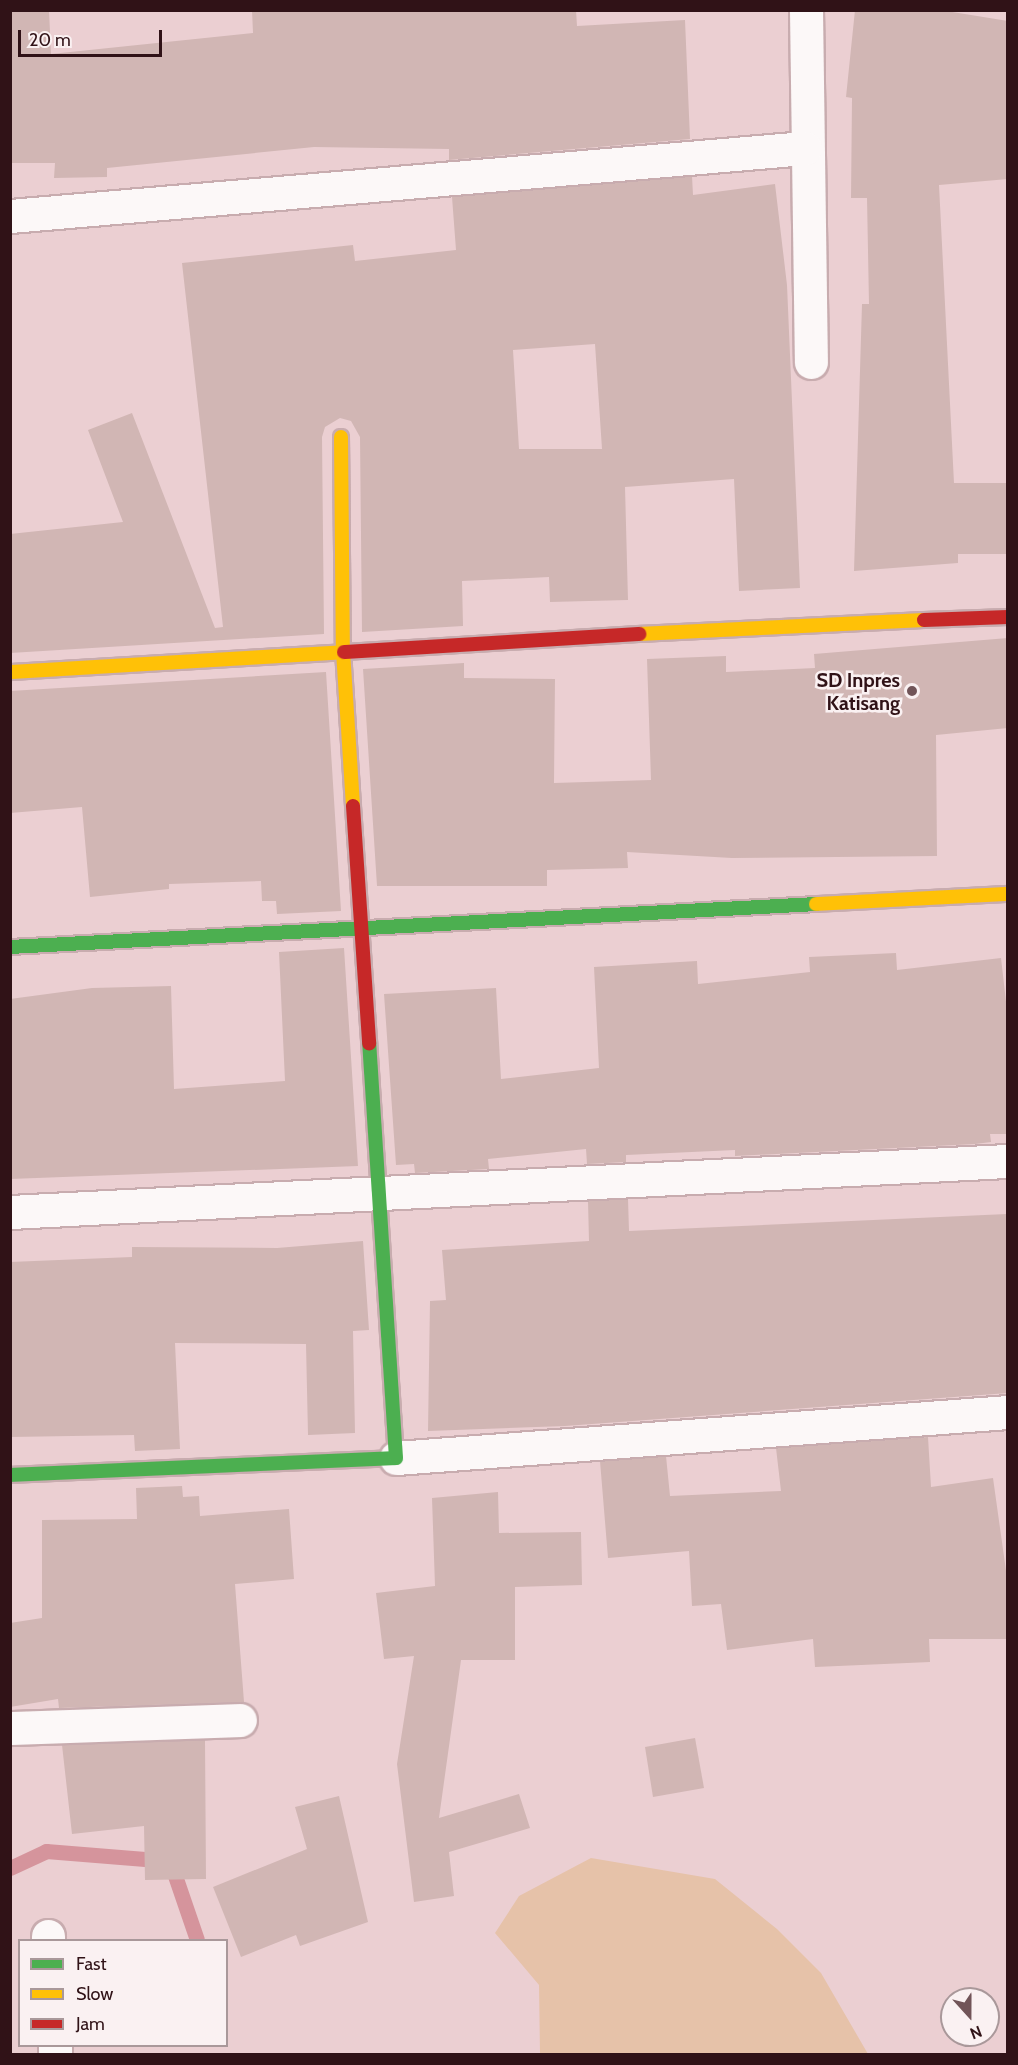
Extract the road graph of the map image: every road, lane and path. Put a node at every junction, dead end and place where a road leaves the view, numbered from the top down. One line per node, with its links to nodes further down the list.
1 (806, 10): 2 (street)
2 (805, 148): 3 (street); 4 (street)
3 (10, 216)
4 (811, 362)
5 (341, 437): 7 (street)
6 (1008, 617): 7 (street)
7 (343, 651): 8 (street); 10 (street)
8 (10, 672)
9 (1008, 894): 10 (street)
10 (360, 930): 11 (street); 13 (street)
11 (10, 947)
12 (1008, 1161): 13 (street)
13 (379, 1194): 14 (street); 16 (street)
14 (10, 1212)
15 (1008, 1412): 16 (street)
16 (396, 1458): 17 (street)
17 (10, 1475)
18 (240, 1720): 19 (street)
19 (10, 1728)

